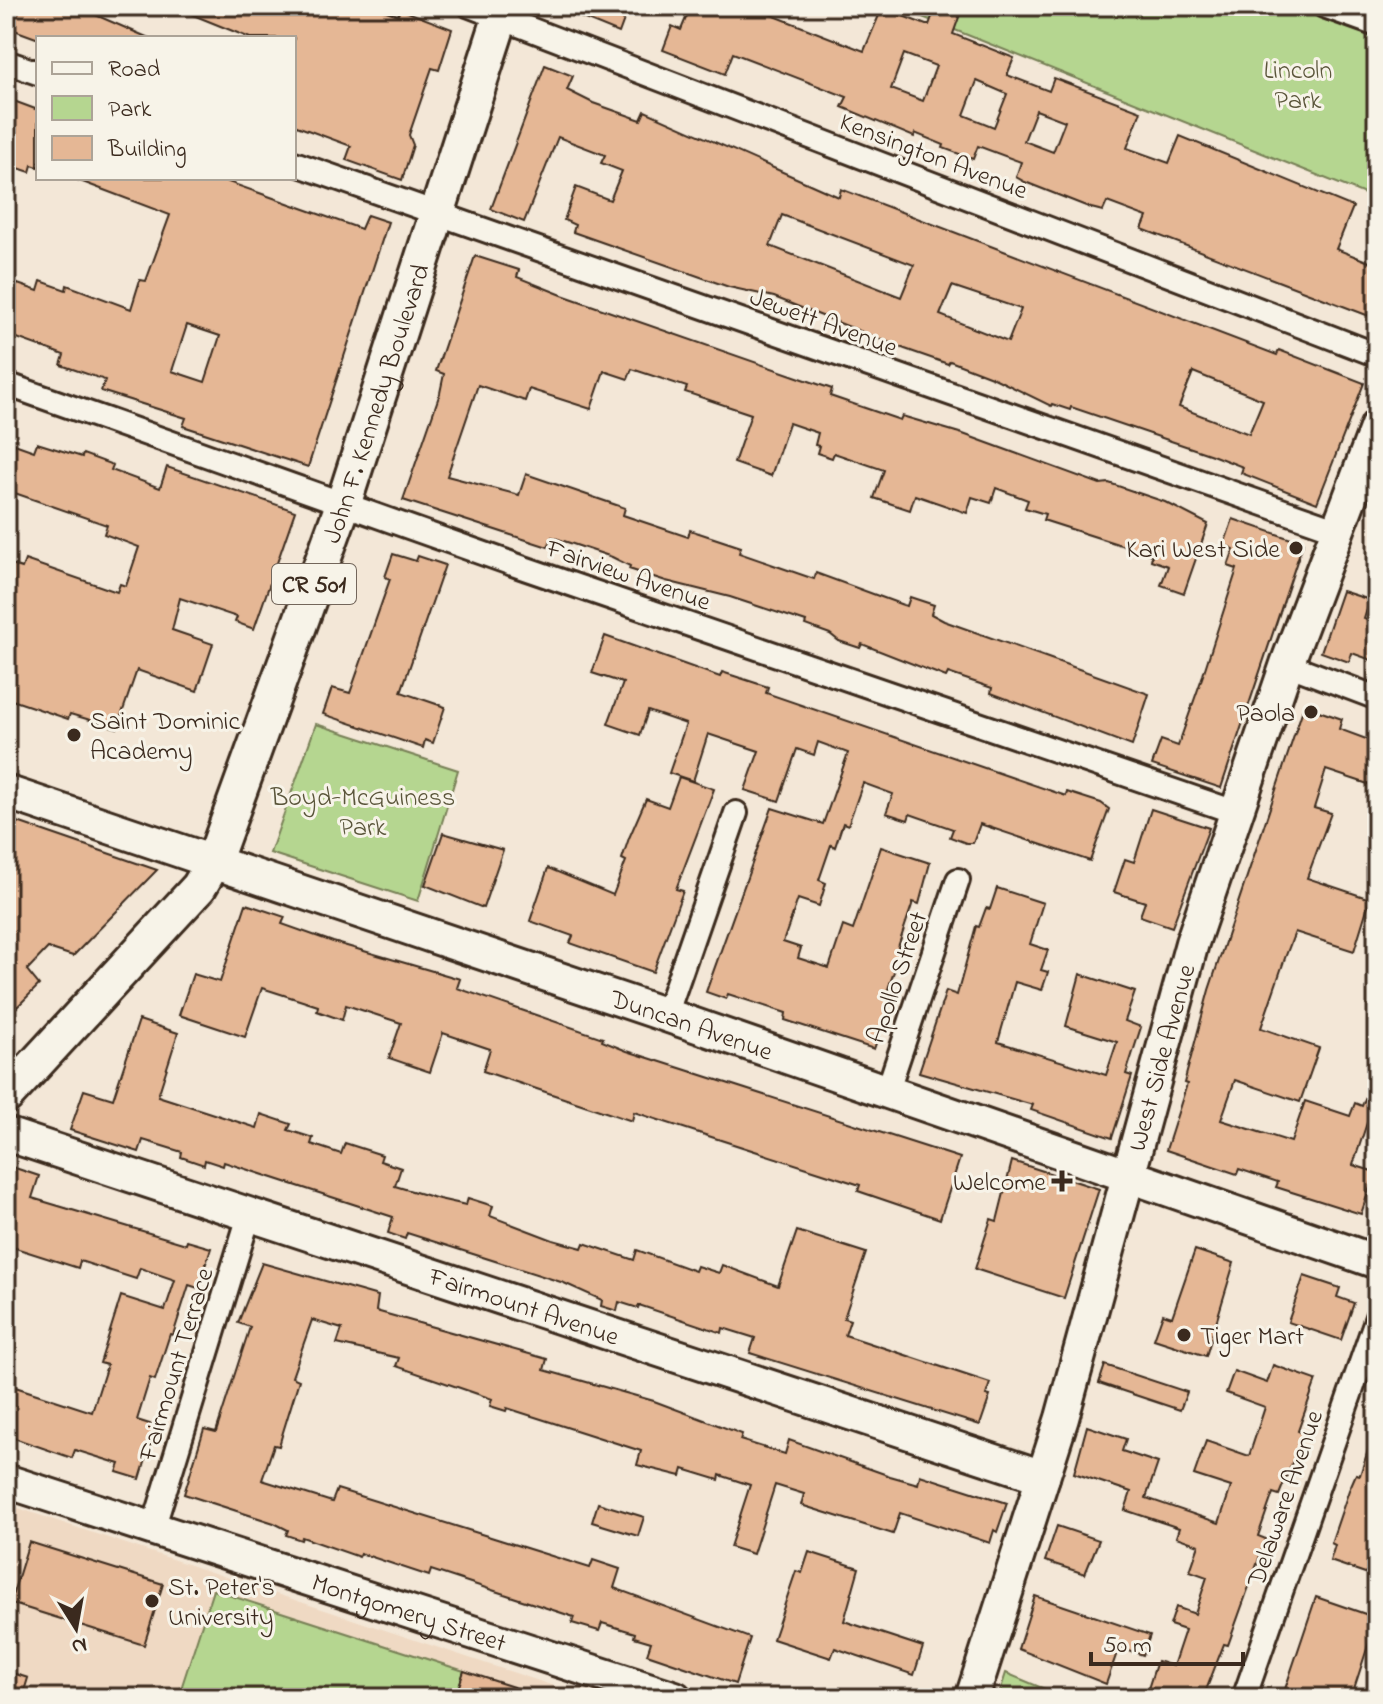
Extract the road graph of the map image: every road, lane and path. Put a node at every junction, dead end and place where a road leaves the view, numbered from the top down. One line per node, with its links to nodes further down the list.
1 (1324, 6): 3 (street)
2 (491, 10): 7 (main road, John F. Kennedy Boulevard / CR 501); 8 (street, Kensington Avenue)
3 (1377, 25)
4 (6, 62): 5 (street)
5 (36, 72)
6 (296, 164): 7 (street, Jewett Avenue)
7 (439, 214): 11 (main road, John F. Kennedy Boulevard / CR 501); 12 (street, Jewett Avenue)
8 (1377, 355)
9 (6, 384): 11 (street, Fairview Avenue)
10 (1377, 426): 12 (main road, West Side Avenue)
11 (344, 502): 16 (street, Fairview Avenue); 18 (main road, John F. Kennedy Boulevard / CR 501)
12 (1335, 529): 13 (main road, West Side Avenue)
13 (1287, 664): 14 (street); 16 (main road, West Side Avenue)
14 (1377, 698)
15 (6, 792): 18 (main road, Duncan Avenue)
16 (1235, 812): 24 (main road, West Side Avenue)
17 (736, 813): 20 (street)
18 (213, 863): 20 (main road, Duncan Avenue); 22 (main road, John F. Kennedy Boulevard / CR 501)
19 (958, 880): 21 (street, Apollo Street)
20 (666, 1015): 21 (main road, Duncan Avenue)
21 (887, 1092): 24 (main road, Duncan Avenue)
22 (6, 1096)
23 (6, 1134): 25 (main road, Fairmount Avenue)
24 (1129, 1176): 26 (main road, Duncan Avenue); 28 (main road, West Side Avenue)
25 (249, 1216): 28 (main road, Fairmount Avenue); 30 (street, Fairmount Terrace)
26 (1377, 1262)
27 (1377, 1317): 33 (street, Delaware Avenue)
28 (1043, 1477): 32 (main road, West Side Avenue)
29 (6, 1481): 30 (main road, Montgomery Street)
30 (153, 1529): 31 (main road, Montgomery Street)
31 (675, 1698)
32 (972, 1698)
33 (1244, 1698)

